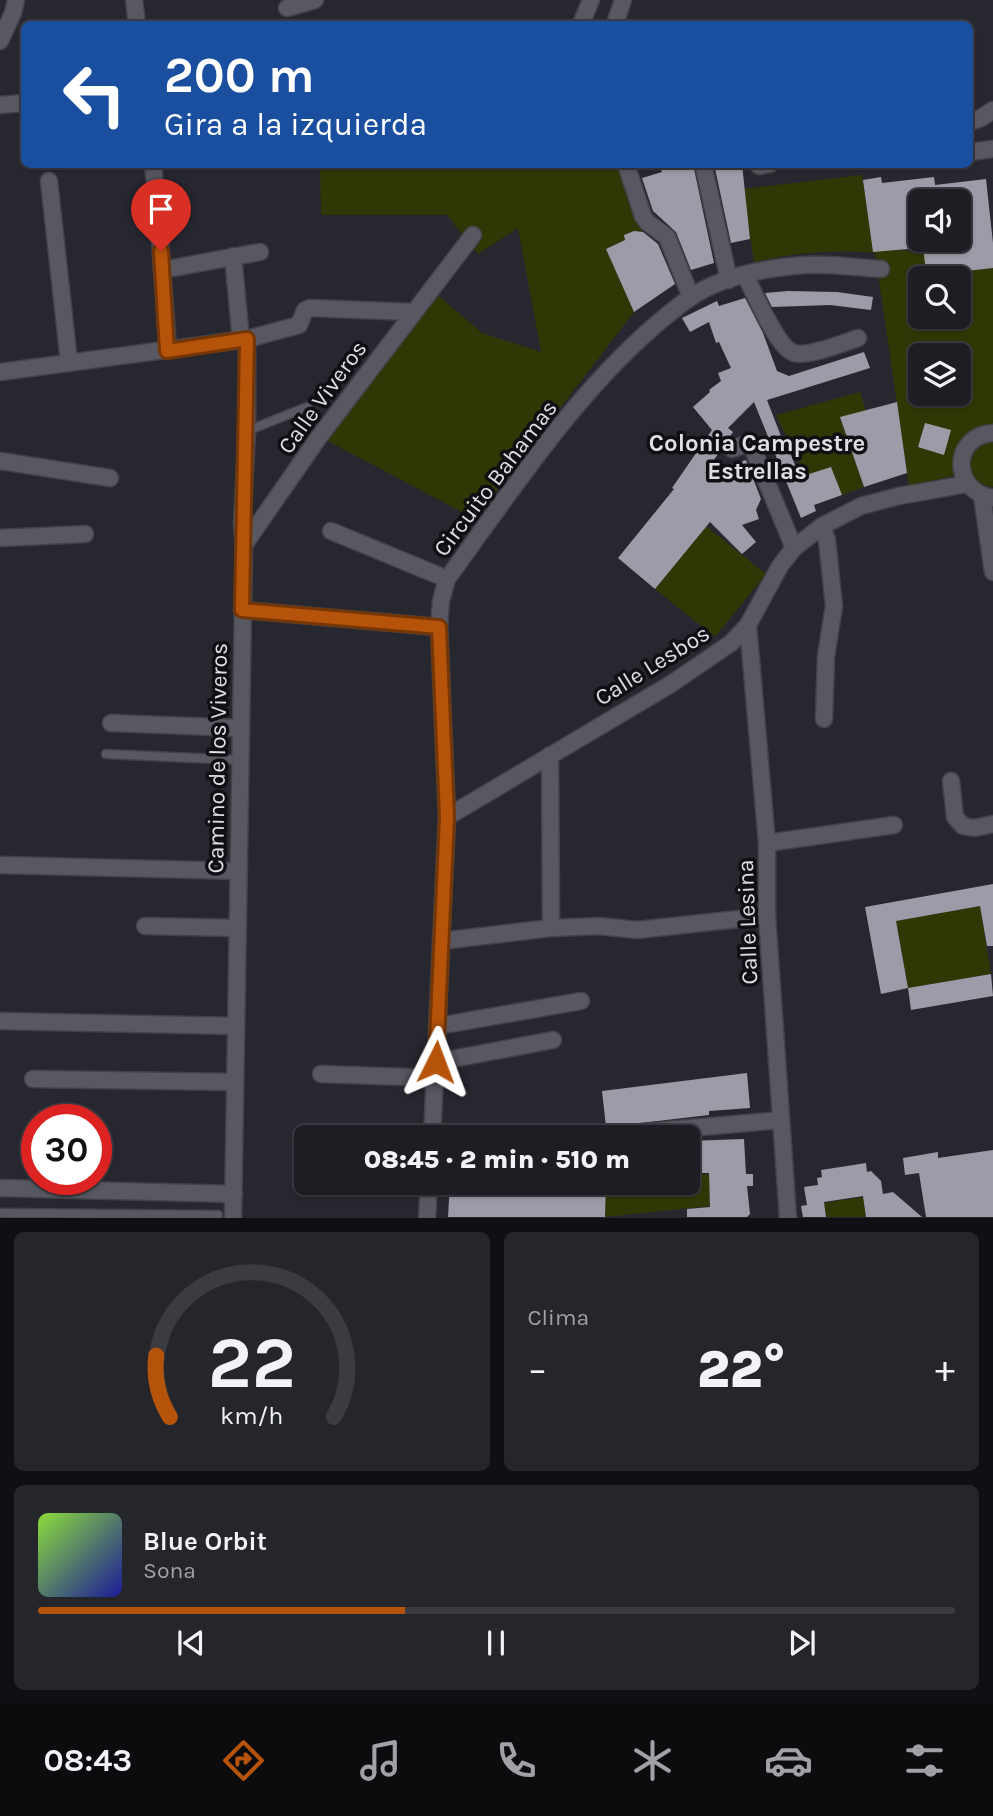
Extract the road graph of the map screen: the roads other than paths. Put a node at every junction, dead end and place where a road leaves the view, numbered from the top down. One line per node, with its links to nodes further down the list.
1 (16, 0): 10 (street)
2 (134, 0): 7 (street)
3 (315, 0): 6 (street)
4 (591, 0): 8 (street)
5 (623, 0): 9 (street)
6 (287, 8)
7 (137, 21)
8 (582, 21)
9 (616, 21)
10 (0, 41)
11 (21, 103): 12 (street)
12 (0, 105)
13 (993, 110): 14 (street)
14 (973, 120)
15 (993, 149): 16 (street)
16 (973, 152)
17 (153, 168): 25 (street)
18 (627, 168): 27 (street)
19 (704, 168): 26 (street)
20 (49, 181): 32 (street)
21 (473, 235): 28 (street, Calle Viveros)
22 (260, 252): 23 (street)
23 (233, 256): 25 (street); 30 (street, Camino de los Viveros)
24 (881, 269): 26 (street, Circuito Bahamas)
25 (162, 270): 31 (street)
26 (737, 277): 27 (street, Circuito Bahamas); 29 (street)
27 (691, 297): 49 (street, Circuito Bahamas)
28 (413, 312): 30 (street); 46 (street, Calle Viveros)
29 (858, 338)
30 (244, 339): 31 (street); 35 (street, Camino de los Viveros)
31 (167, 351): 32 (street)
32 (69, 362): 33 (street)
33 (0, 372)
34 (307, 407): 35 (lane)
35 (247, 431): 46 (street, Camino de los Viveros)
36 (993, 433): 40 (street)
37 (732, 449): 47 (street)
38 (0, 461): 39 (street)
39 (110, 478)
40 (967, 484): 41 (street); 42 (street, Calle Lesbos)
41 (988, 497): 48 (street)
42 (822, 526): 47 (street, Calle Lesbos); 53 (street)
43 (331, 531): 49 (street)
44 (85, 534): 45 (street)
45 (0, 538)
46 (244, 545): 50 (street, Camino de los Viveros)
47 (794, 548): 51 (street, Calle Lesbos)
48 (993, 572)
49 (447, 579): 52 (street, Circuito Bahamas)
50 (242, 610): 52 (street); 55 (street, Camino de los Viveros)
51 (748, 625): 57 (street, Calle Lesbos); 63 (street, Calle Lesina)
52 (439, 627): 60 (street, Circuito Bahamas)
53 (824, 719)
54 (111, 723): 55 (street)
55 (241, 728): 58 (street, Camino de los Viveros)
56 (106, 754): 58 (lane)
57 (550, 755): 60 (street, Calle Lesbos); 69 (street)
58 (239, 760): 65 (street, Camino de los Viveros)
59 (951, 781): 61 (street)
60 (447, 817): 70 (street, Circuito Bahamas)
61 (993, 824)
62 (894, 825): 63 (street)
63 (767, 843): 66 (street, Calle Lesina)
64 (0, 865): 65 (street)
65 (238, 871): 68 (street, Camino de los Viveros)
66 (767, 916): 69 (street); 80 (street, Calle Lesina)
67 (145, 926): 68 (street)
68 (237, 928): 73 (street, Camino de los Viveros)
69 (551, 928): 70 (street)
70 (441, 941): 74 (street, Circuito Bahamas)
71 (581, 1002): 74 (street)
72 (0, 1021): 73 (street)
73 (235, 1026): 79 (street, Camino de los Viveros)
74 (438, 1026): 76 (street, Circuito Bahamas)
75 (553, 1041): 76 (street)
76 (436, 1070): 77 (street); 81 (street, Circuito Bahamas)
77 (321, 1074)
78 (33, 1079): 79 (street)
79 (234, 1083): 84 (street, Camino de los Viveros)
80 (782, 1120): 82 (street); 90 (street, Calle Lesina)
81 (433, 1125)
82 (700, 1127)
83 (0, 1188): 84 (street)
84 (234, 1194): 88 (street, Camino de los Viveros)
85 (428, 1195): 89 (street)
86 (0, 1213): 87 (lane)
87 (36, 1216): 88 (lane)
88 (226, 1216)
89 (427, 1217)
90 (788, 1217)

